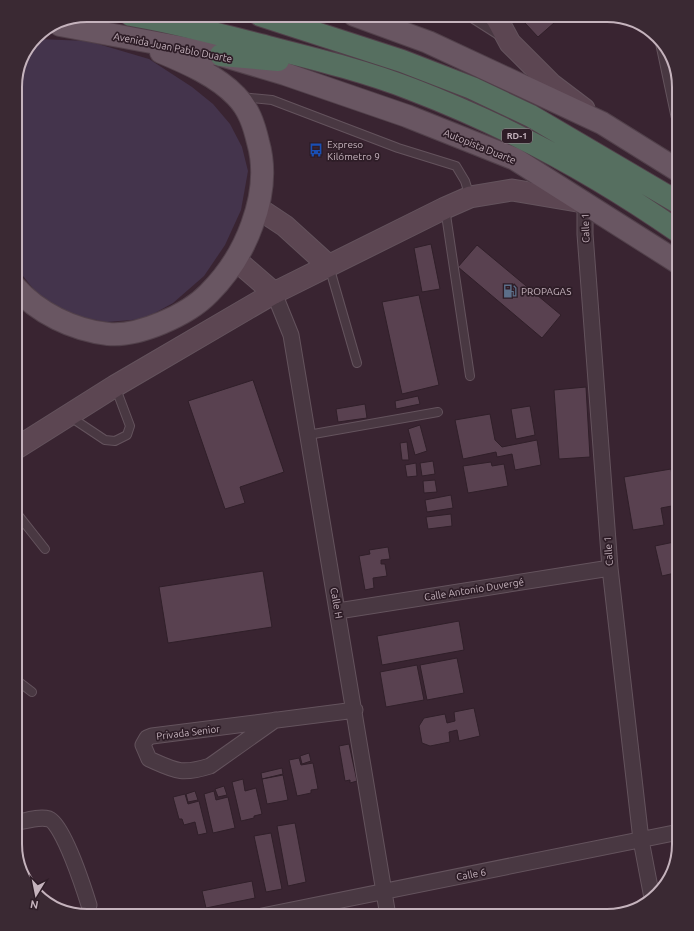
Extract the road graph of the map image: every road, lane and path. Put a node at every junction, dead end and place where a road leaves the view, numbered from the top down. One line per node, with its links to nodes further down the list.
1 (165, 22): 10 (highway, RD-1)
2 (282, 22): 18 (highway, RD-1)
3 (373, 22): 15 (main road)
4 (478, 22): 8 (lane)
5 (499, 22): 8 (main road)
6 (64, 26): 7 (main road, Avenida Juan Pablo Duarte)
7 (125, 37): 9 (main road, Avenida Juan Pablo Duarte); 14 (main road)
8 (510, 43): 15 (main road)
9 (221, 55): 10 (highway); 12 (main road, Avenida Juan Pablo Duarte)
10 (343, 66): 22 (highway, RD-1)
11 (669, 67): 13 (street)
12 (285, 74): 19 (main road, Autopista Duarte)
13 (671, 77)
14 (237, 96): 17 (lane); 20 (main road)
15 (602, 123): 16 (main road)
16 (672, 166)
17 (470, 197): 19 (main road); 21 (main road)
18 (672, 199)
19 (585, 202): 23 (main road, Autopista Duarte); 37 (street, Calle 1)
20 (258, 208): 24 (main road); 25 (main road)
21 (445, 208): 25 (main road); 29 (lane)
22 (672, 227)
23 (672, 258)
24 (236, 260): 26 (main road); 27 (main road)
25 (329, 266): 26 (main road); 28 (lane)
26 (274, 293): 30 (main road); 33 (street, Calle H)
27 (22, 295)
28 (357, 363)
29 (470, 376)
30 (115, 386): 32 (main road); 32 (lane)
31 (438, 412): 33 (lane)
32 (68, 416): 34 (main road)
33 (308, 435): 38 (street, Calle H)
34 (22, 445)
35 (22, 521): 36 (lane)
36 (45, 549)
37 (610, 568): 38 (street, Calle Antonio Duvergé); 45 (street, Calle 1)
38 (338, 611): 41 (street, Calle H)
39 (22, 684): 40 (lane)
40 (32, 692)
41 (355, 710): 42 (street, Privada Senior); 46 (street, Calle H)
42 (275, 720): 42 (street, Privada Senior)
43 (22, 822): 48 (street)
44 (672, 833): 45 (street, Calle 6)
45 (641, 840): 46 (street, Calle 6); 47 (street, Calle 1)
46 (384, 892): 49 (street, Calle 6); 50 (street, Calle H)
47 (651, 892)
48 (89, 905)
49 (298, 909)
50 (387, 909)

